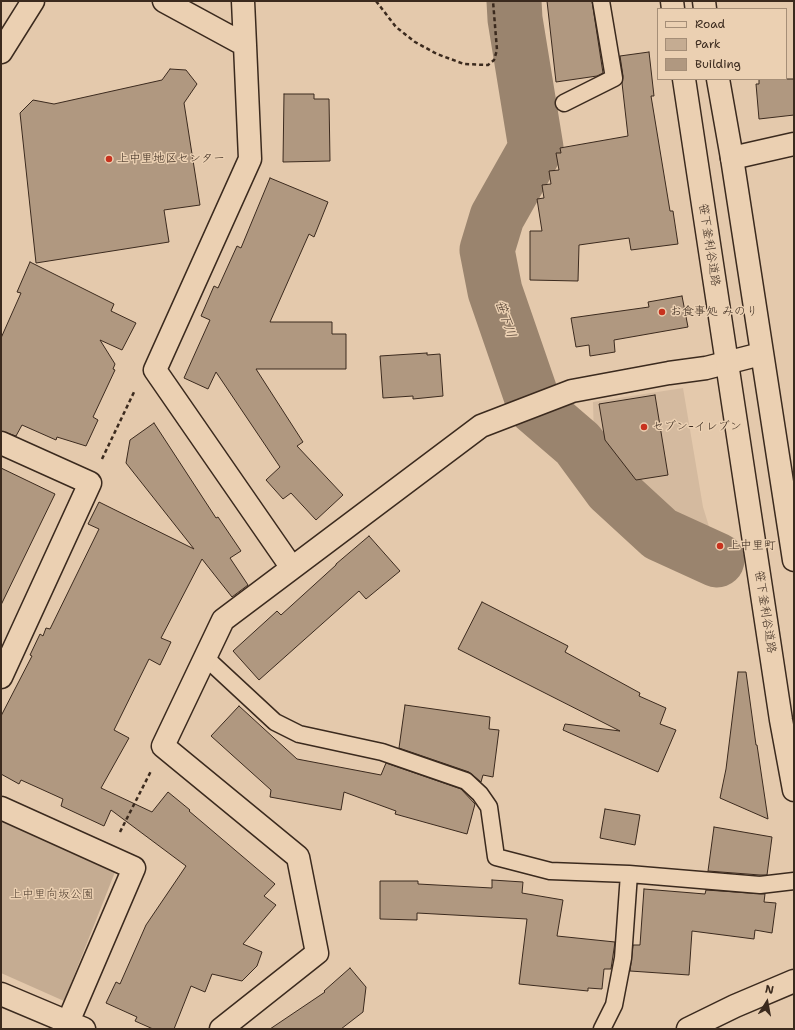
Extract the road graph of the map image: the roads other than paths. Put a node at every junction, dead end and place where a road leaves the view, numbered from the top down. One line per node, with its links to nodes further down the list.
1 (33, 1): 6 (street)
2 (164, 1): 5 (street)
3 (243, 1): 5 (street)
4 (601, 1): 9 (lane)
5 (245, 46): 16 (street)
6 (1, 52)
7 (684, 80): 13 (street, 笹下釜利谷道路)
8 (718, 80): 11 (street)
9 (564, 103)
10 (794, 144): 11 (street)
11 (732, 158): 12 (street)
12 (762, 354): 13 (street); 15 (street)
13 (727, 362): 16 (street); 19 (street, 笹下釜利谷道路)
14 (1, 443): 18 (street)
15 (794, 560)
16 (292, 568): 17 (street)
17 (206, 658): 22 (lane); 27 (street)
18 (1, 678)
19 (792, 762): 20 (street, 笹下釜利谷道路)
20 (794, 790)
21 (1, 808): 26 (street)
22 (629, 874): 23 (lane); 28 (lane)
23 (794, 881)
24 (794, 981): 29 (street)
25 (1, 994): 26 (street)
26 (76, 1026)
27 (220, 1029)
28 (602, 1029)
29 (688, 1029)

